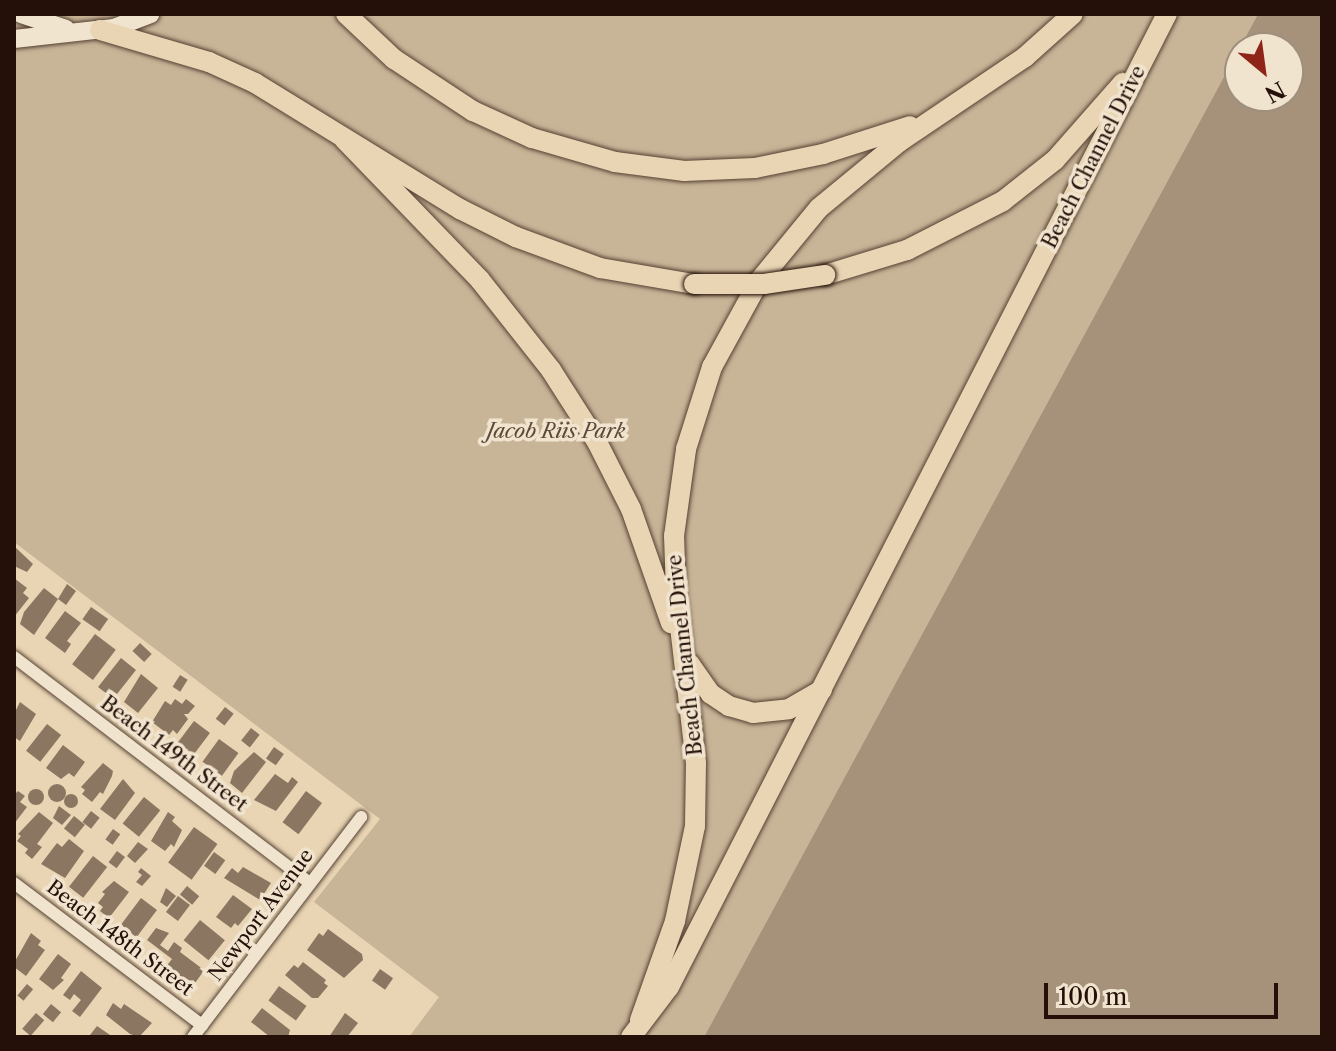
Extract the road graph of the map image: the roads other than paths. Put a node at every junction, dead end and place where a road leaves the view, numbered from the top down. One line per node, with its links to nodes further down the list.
1 (21, 14): 7 (street)
2 (150, 14): 6 (street)
3 (346, 14): 10 (main road)
4 (1073, 14): 10 (main road, Beach Channel Drive)
5 (1167, 14): 9 (main road, Beach Channel Drive)
6 (100, 30): 7 (street); 11 (main road)
7 (73, 31): 8 (street)
8 (14, 39)
9 (1149, 47): 11 (main road, bridge); 14 (main road, Beach Channel Drive)
10 (933, 118): 12 (main road, Beach Channel Drive)
11 (344, 139): 12 (main road)
12 (685, 656): 14 (main road); 19 (main road, Beach Channel Drive)
13 (14, 657): 17 (street, Beach 149th Street)
14 (823, 689): 19 (main road, Beach Channel Drive)
15 (361, 817): 17 (street, Newport Avenue)
16 (14, 883): 18 (street, Beach 148th Street)
17 (310, 883): 18 (street, Newport Avenue)
18 (202, 1025): 20 (street, Newport Avenue)
19 (636, 1029)
20 (193, 1037)

